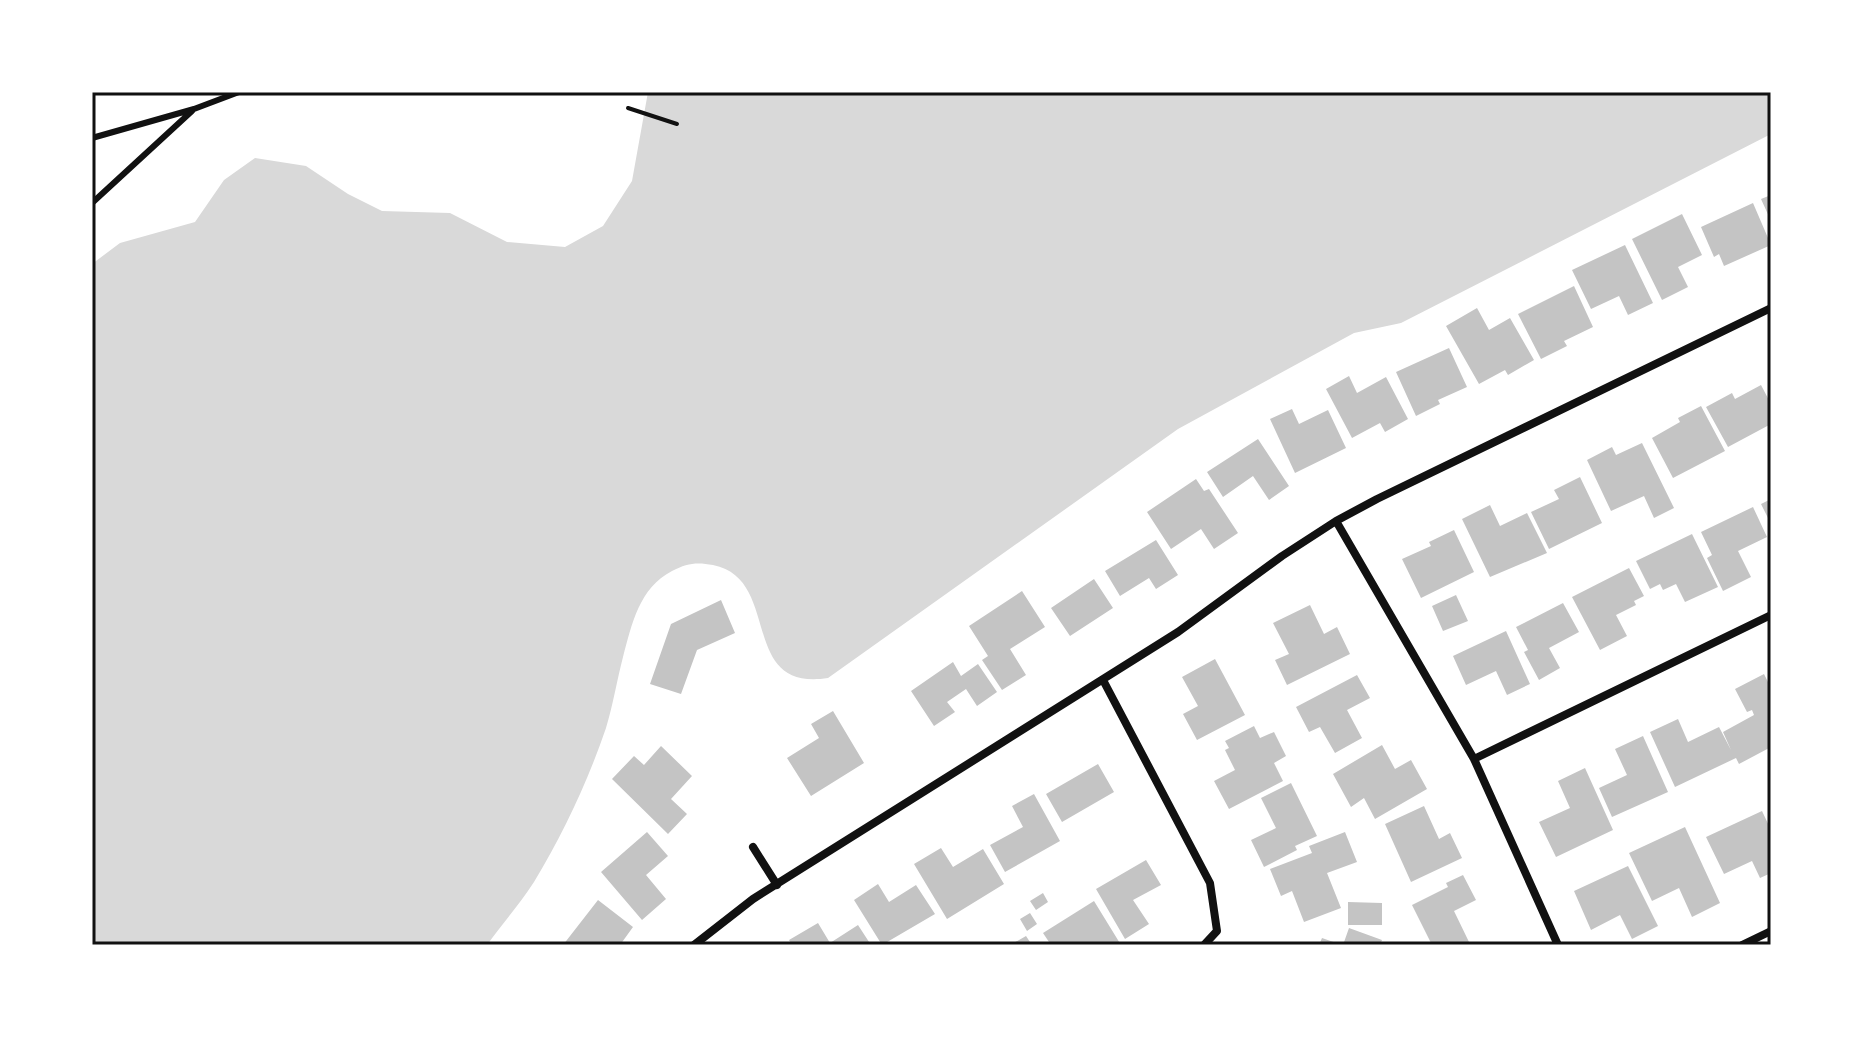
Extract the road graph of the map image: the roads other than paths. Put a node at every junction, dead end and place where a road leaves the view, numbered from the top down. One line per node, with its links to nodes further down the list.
1 (239, 92): 2 (lane)
2 (194, 109): 3 (lane); 4 (lane)
3 (92, 138)
4 (92, 203)
5 (1771, 308): 6 (street)
6 (1336, 521): 8 (street); 9 (street)
7 (1771, 615): 9 (street)
8 (1103, 680): 11 (street); 14 (street)
9 (1474, 759): 15 (street)
10 (753, 847): 11 (street)
11 (777, 885): 13 (street)
12 (1771, 931): 16 (street)
13 (694, 945)
14 (1204, 945)
15 (1558, 945)
16 (1742, 945)

